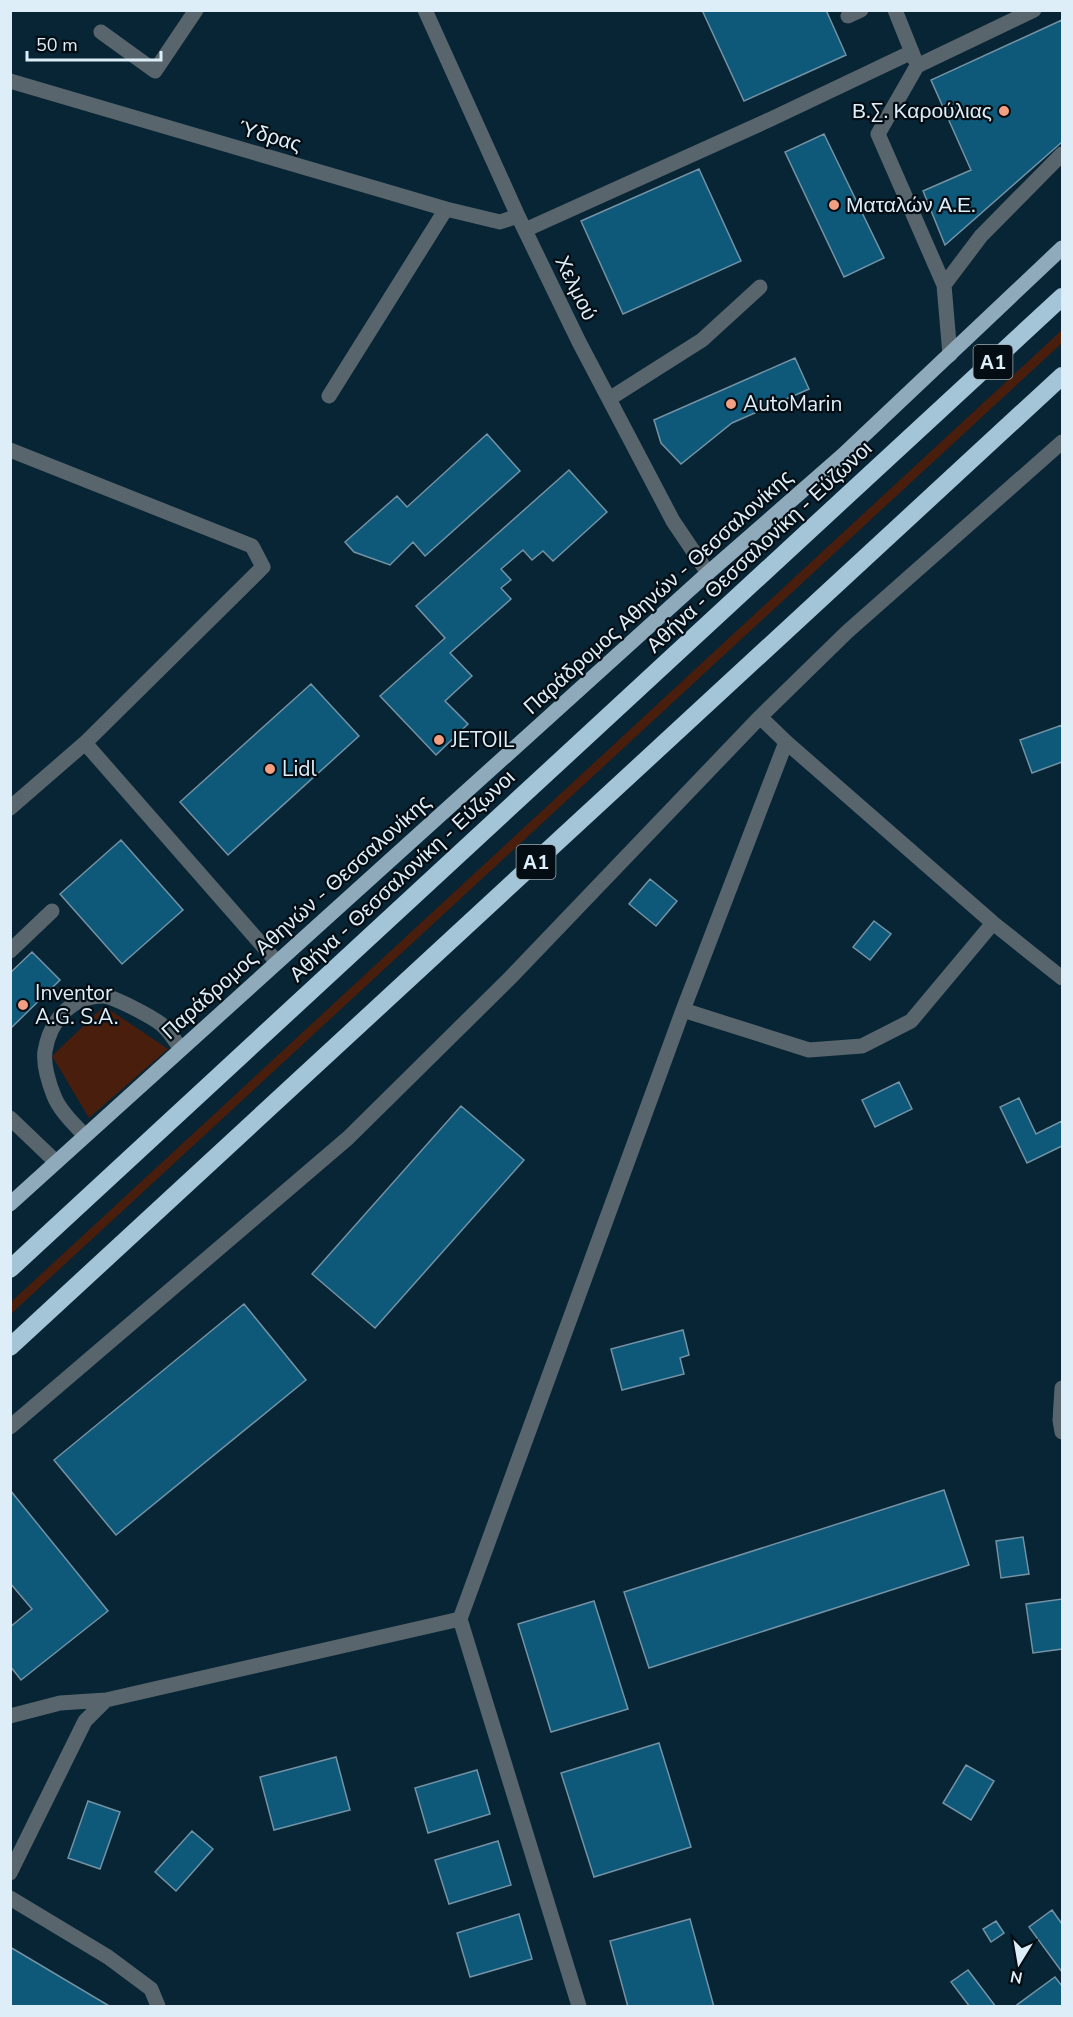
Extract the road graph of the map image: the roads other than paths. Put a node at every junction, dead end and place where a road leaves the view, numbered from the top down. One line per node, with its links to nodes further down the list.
1 (196, 10): 5 (street)
2 (425, 10): 10 (street, Χελμού)
3 (895, 10): 6 (street)
4 (1034, 10): 6 (street, Ύδρας)
5 (101, 32)
6 (915, 59): 10 (street, Ύδρας); 12 (street)
7 (10, 81): 9 (street, Ύδρας)
8 (1062, 154): 12 (street)
9 (446, 209): 10 (street, Ύδρας); 17 (street)
10 (522, 223): 18 (street, Χελμού)
11 (1062, 249): 15 (main road, Παράδρομος Αθηνών - Θεσσαλονίκης)
12 (944, 285): 15 (street)
13 (760, 287): 18 (street)
14 (1062, 297): 37 (highway, Αθήνα - Θεσσαλονίκη - Εύζωνοι / Α1)
15 (950, 355): 21 (main road, Παράδρομος Αθηνών - Θεσσαλονίκης)
16 (1062, 376): 38 (highway, Α1)
17 (329, 396)
18 (609, 399): 21 (street, Χελμού)
19 (1062, 442): 22 (street)
20 (10, 450): 23 (street)
21 (708, 573): 29 (main road, Παράδρομος Αθηνών - Θεσσαλονίκης)
22 (760, 717): 24 (street); 40 (street)
23 (84, 742): 25 (street); 29 (street)
24 (786, 742): 27 (street); 31 (street)
25 (10, 808)
26 (52, 911): 28 (street)
27 (993, 923): 30 (street); 31 (street)
28 (10, 951)
29 (277, 962): 32 (main road, Παράδρομος Αθηνών - Θεσσαλονίκης)
30 (1062, 978)
31 (683, 1010): 42 (street)
32 (181, 1049): 34 (main road, Παράδρομος Αθηνών - Θεσσαλονίκης); 34 (street)
33 (10, 1118): 35 (street)
34 (84, 1136): 35 (main road, Παράδρομος Αθηνών - Θεσσαλονίκης)
35 (56, 1162): 36 (main road, Παράδρομος Αθηνών - Θεσσαλονίκης)
36 (10, 1204)
37 (10, 1269)
38 (10, 1347)
39 (1062, 1388): 41 (street)
40 (10, 1427)
41 (1062, 1432)
42 (460, 1619): 43 (street); 48 (street)
43 (106, 1700): 44 (street); 45 (street)
44 (10, 1716)
45 (10, 1873)
46 (10, 1898): 47 (street)
47 (158, 2007)
48 (579, 2007)

